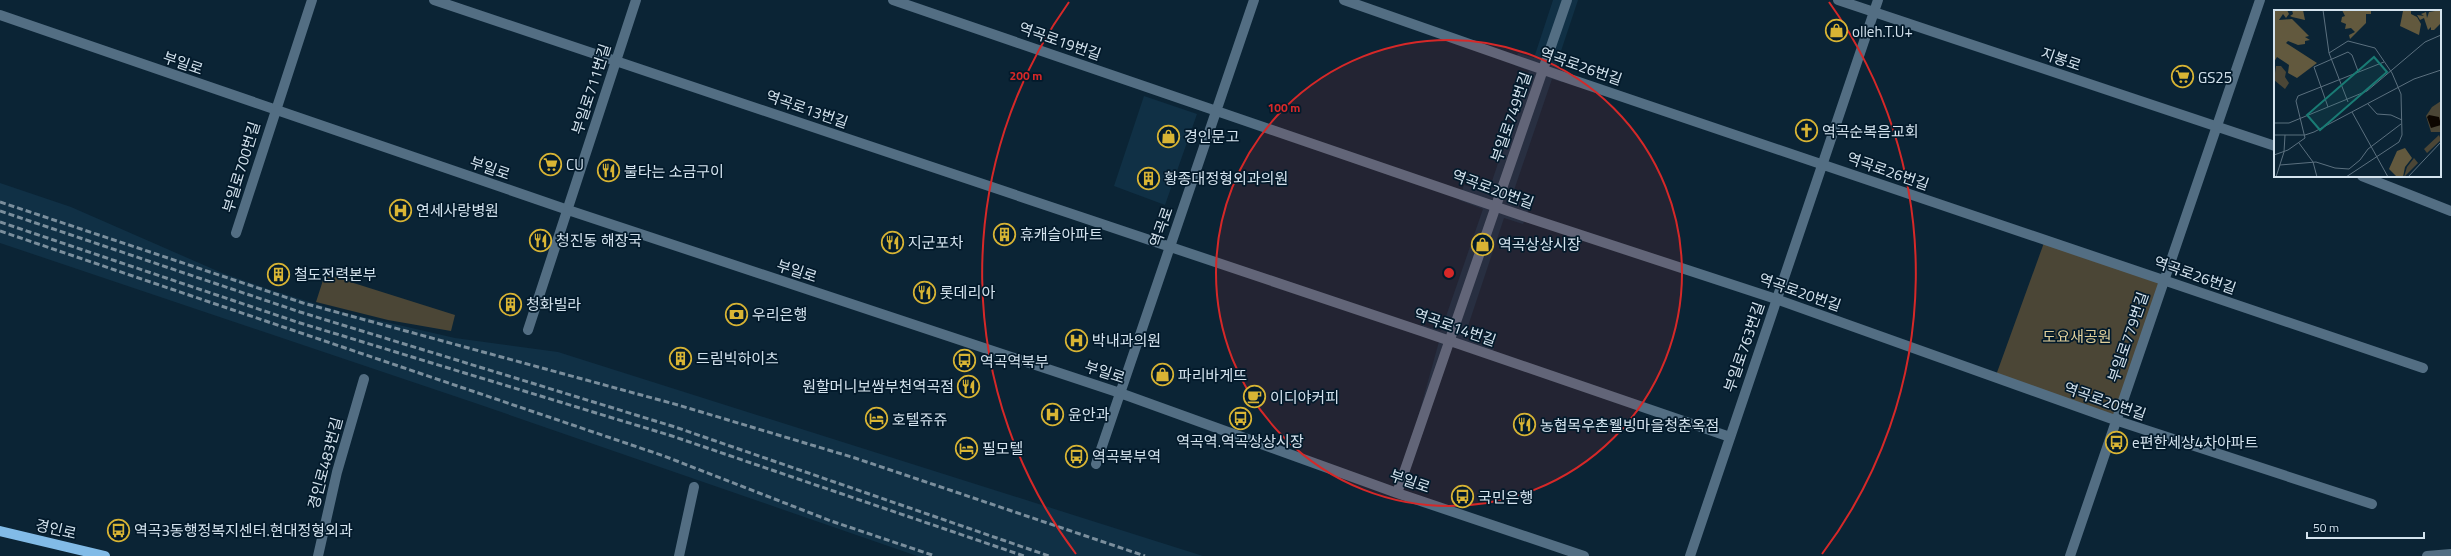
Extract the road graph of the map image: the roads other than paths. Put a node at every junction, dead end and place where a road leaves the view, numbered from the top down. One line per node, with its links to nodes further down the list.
1 (312, 0): 15 (street, 부일로700번길)
2 (434, 0): 13 (street, 역곡로13번길)
3 (636, 0): 13 (street, 부일로711번길)
4 (893, 0): 16 (street, 역곡로19번길)
5 (1254, 0): 16 (street, 역곡로)
6 (1344, 0): 14 (street, 역곡로26번길)
7 (1567, 0): 14 (street, 부일로749번길)
8 (1838, 0): 11 (street, 지봉로)
9 (1878, 0): 11 (street, 부일로763번길)
10 (2260, 0): 17 (street, 부일로779번길)
11 (1874, 12): 17 (street, 지봉로); 19 (street, 부일로763번길)
12 (0, 15): 15 (street, 부일로)
13 (615, 60): 22 (street, 부일로711번길); 25 (street, 역곡로13번길)
14 (1543, 70): 19 (street, 역곡로26번길); 21 (street, 부일로749번길)
15 (274, 110): 22 (street, 부일로); 24 (street, 부일로700번길)
16 (1217, 110): 21 (street, 역곡로20번길); 25 (street, 역곡로)
17 (2215, 127): 18 (street, 지봉로); 26 (street, 부일로779번길)
18 (2274, 146)
19 (1822, 164): 26 (street, 역곡로26번길); 27 (street, 부일로763번길)
20 (2365, 177): 23 (street)
21 (1496, 206): 27 (street, 역곡로20번길); 29 (street, 부일로749번길)
22 (568, 210): 28 (street, 부일로711번길); 32 (street, 부일로)
23 (2451, 211)
24 (236, 233)
25 (1170, 248): 29 (street, 역곡로14번길); 32 (street, 역곡로)
26 (2164, 280): 30 (street, 역곡로26번길); 33 (street, 부일로779번길)
27 (1776, 299): 33 (street, 역곡로20번길); 34 (street, 부일로763번길)
28 (528, 330)
29 (1450, 341): 34 (street, 역곡로14번길); 37 (street, 부일로749번길)
30 (2422, 368)
31 (364, 379): 42 (street, 경인로483번길)
32 (1120, 393): 35 (street, 역곡로); 37 (street, 부일로)
33 (2115, 420): 38 (street, 역곡로20번길); 46 (street, 부일로779번길)
34 (1730, 438): 45 (street, 부일로763번길)
35 (1096, 464)
36 (694, 487): 43 (street)
37 (1397, 493): 44 (street, 부일로)
38 (2372, 504)
39 (0, 531): 41 (main road, 경인로)
40 (2451, 554): 47 (street)
41 (105, 556)
42 (318, 556)
43 (679, 556)
44 (1584, 556)
45 (1690, 556)
46 (2070, 556)
47 (2427, 556)

